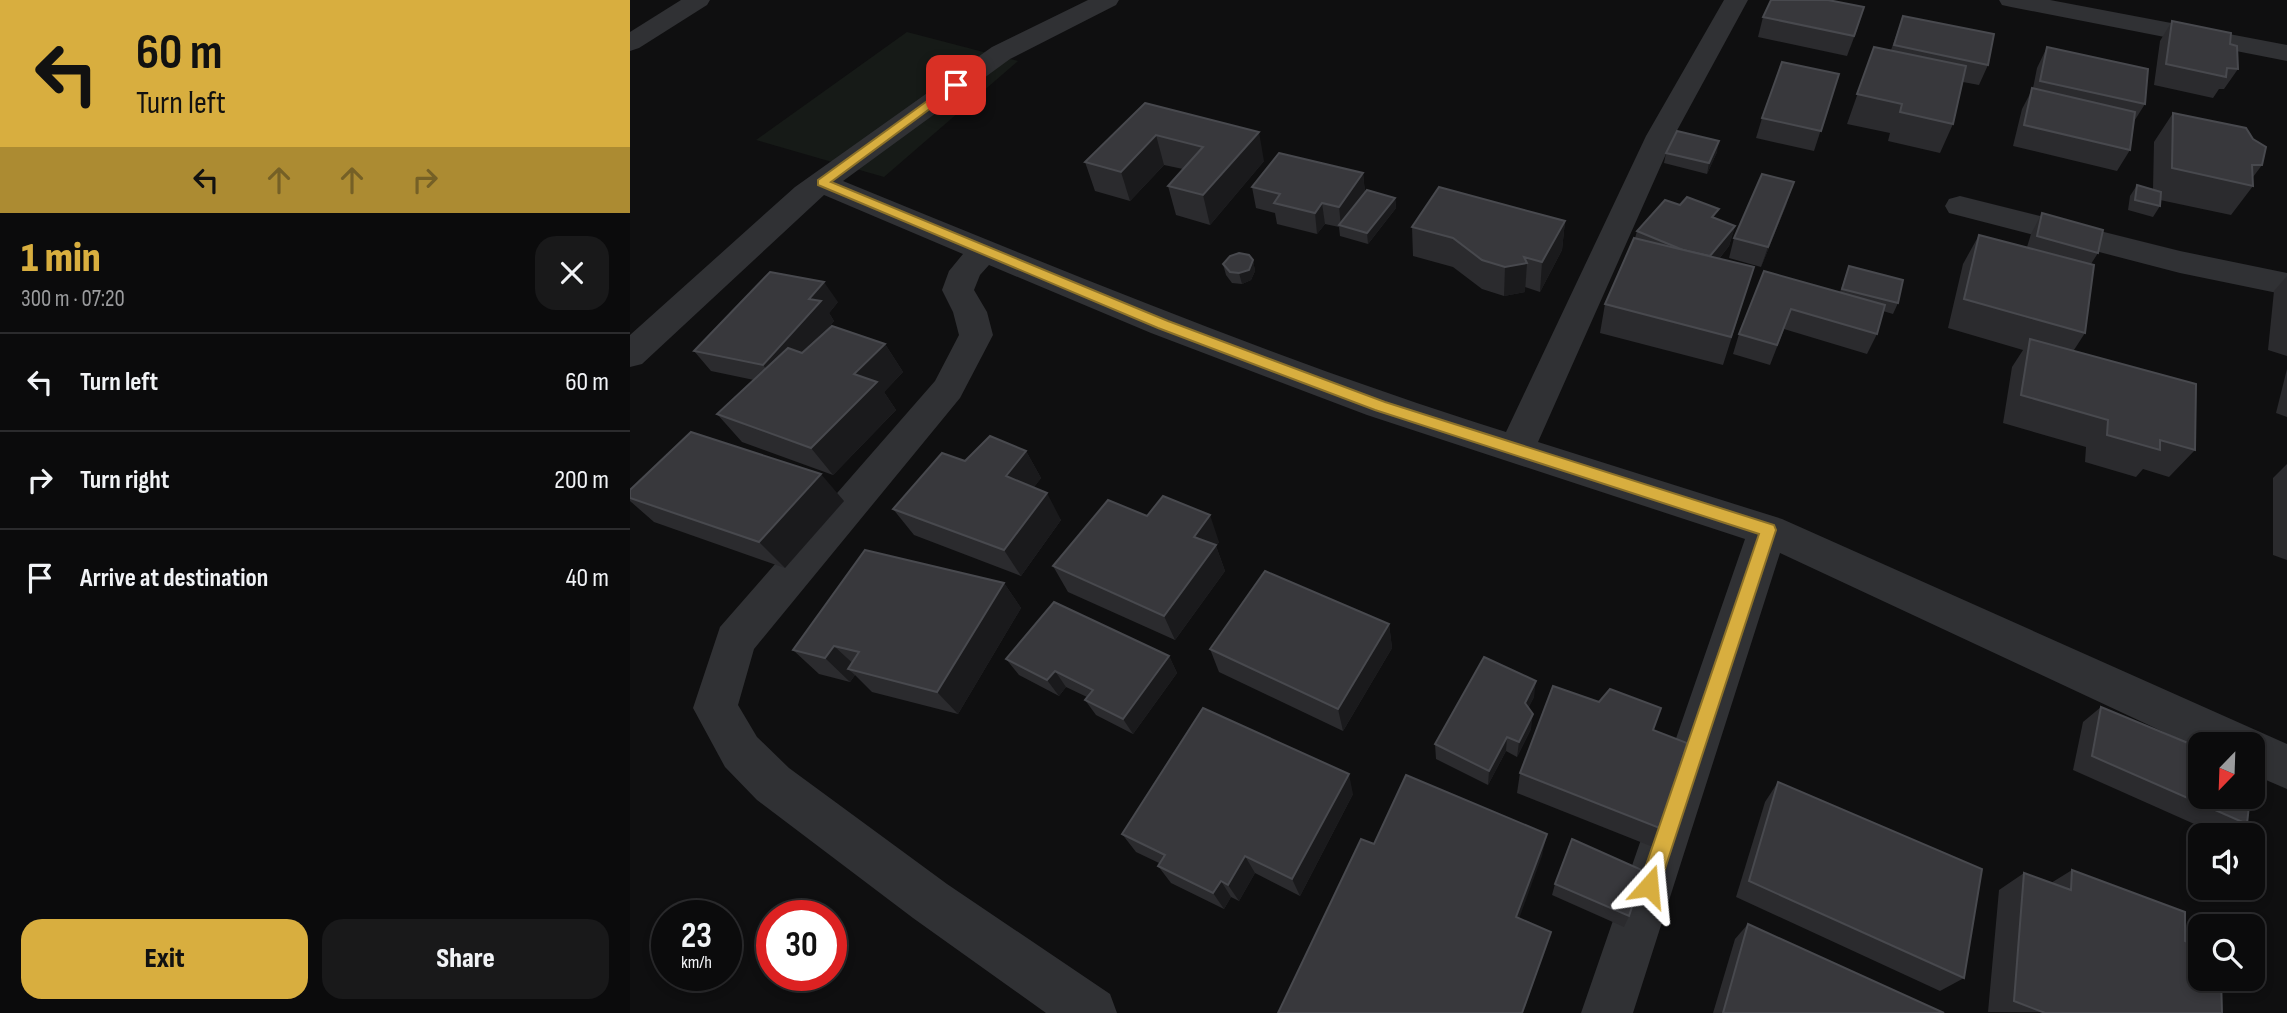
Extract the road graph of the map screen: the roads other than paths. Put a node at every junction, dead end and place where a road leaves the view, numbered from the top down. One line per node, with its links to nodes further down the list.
1 (698, 0): 5 (street)
2 (1107, 0): 7 (street)
3 (1736, 0): 12 (street)
4 (2011, 0): 6 (street)
5 (630, 43)
6 (2287, 53)
7 (822, 183): 9 (street); 11 (street)
8 (1960, 206): 10 (street)
9 (986, 249): 12 (street); 17 (street)
10 (2287, 284)
11 (630, 355)
12 (1516, 449): 13 (street)
13 (1768, 530): 14 (street); 18 (street)
14 (2211, 732)
15 (2265, 757): 16 (street)
16 (2287, 766)
17 (1091, 1013)
18 (1607, 1013)

